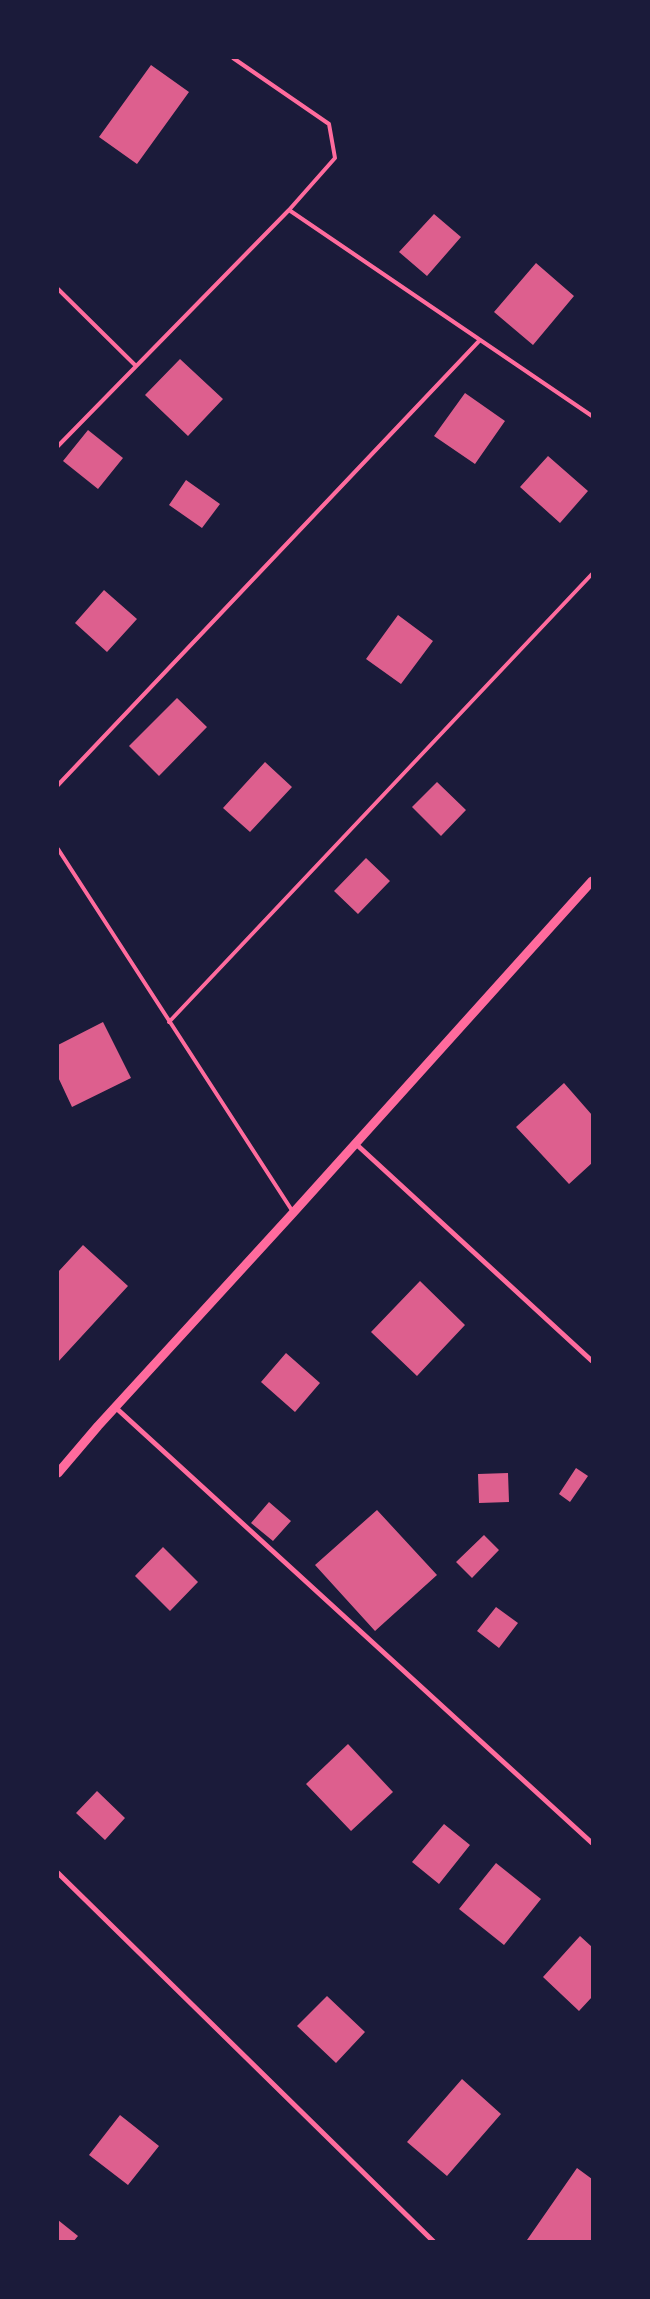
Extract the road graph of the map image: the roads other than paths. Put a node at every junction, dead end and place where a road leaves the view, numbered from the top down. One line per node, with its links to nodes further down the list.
1 (234, 58): 2 (lane)
2 (289, 210): 4 (lane); 5 (lane)
3 (58, 289): 5 (lane)
4 (480, 340): 6 (lane); 9 (lane)
5 (136, 366): 7 (lane)
6 (592, 416)
7 (58, 446)
8 (592, 574): 12 (lane)
9 (58, 785)
10 (58, 849): 12 (lane)
11 (592, 881): 13 (street)
12 (169, 1022): 14 (lane)
13 (356, 1144): 14 (street); 15 (street)
14 (293, 1213): 16 (street)
15 (592, 1362)
16 (115, 1407): 17 (street); 18 (street)
17 (58, 1474)
18 (592, 1843)
19 (58, 1873): 20 (street)
20 (434, 2242)

